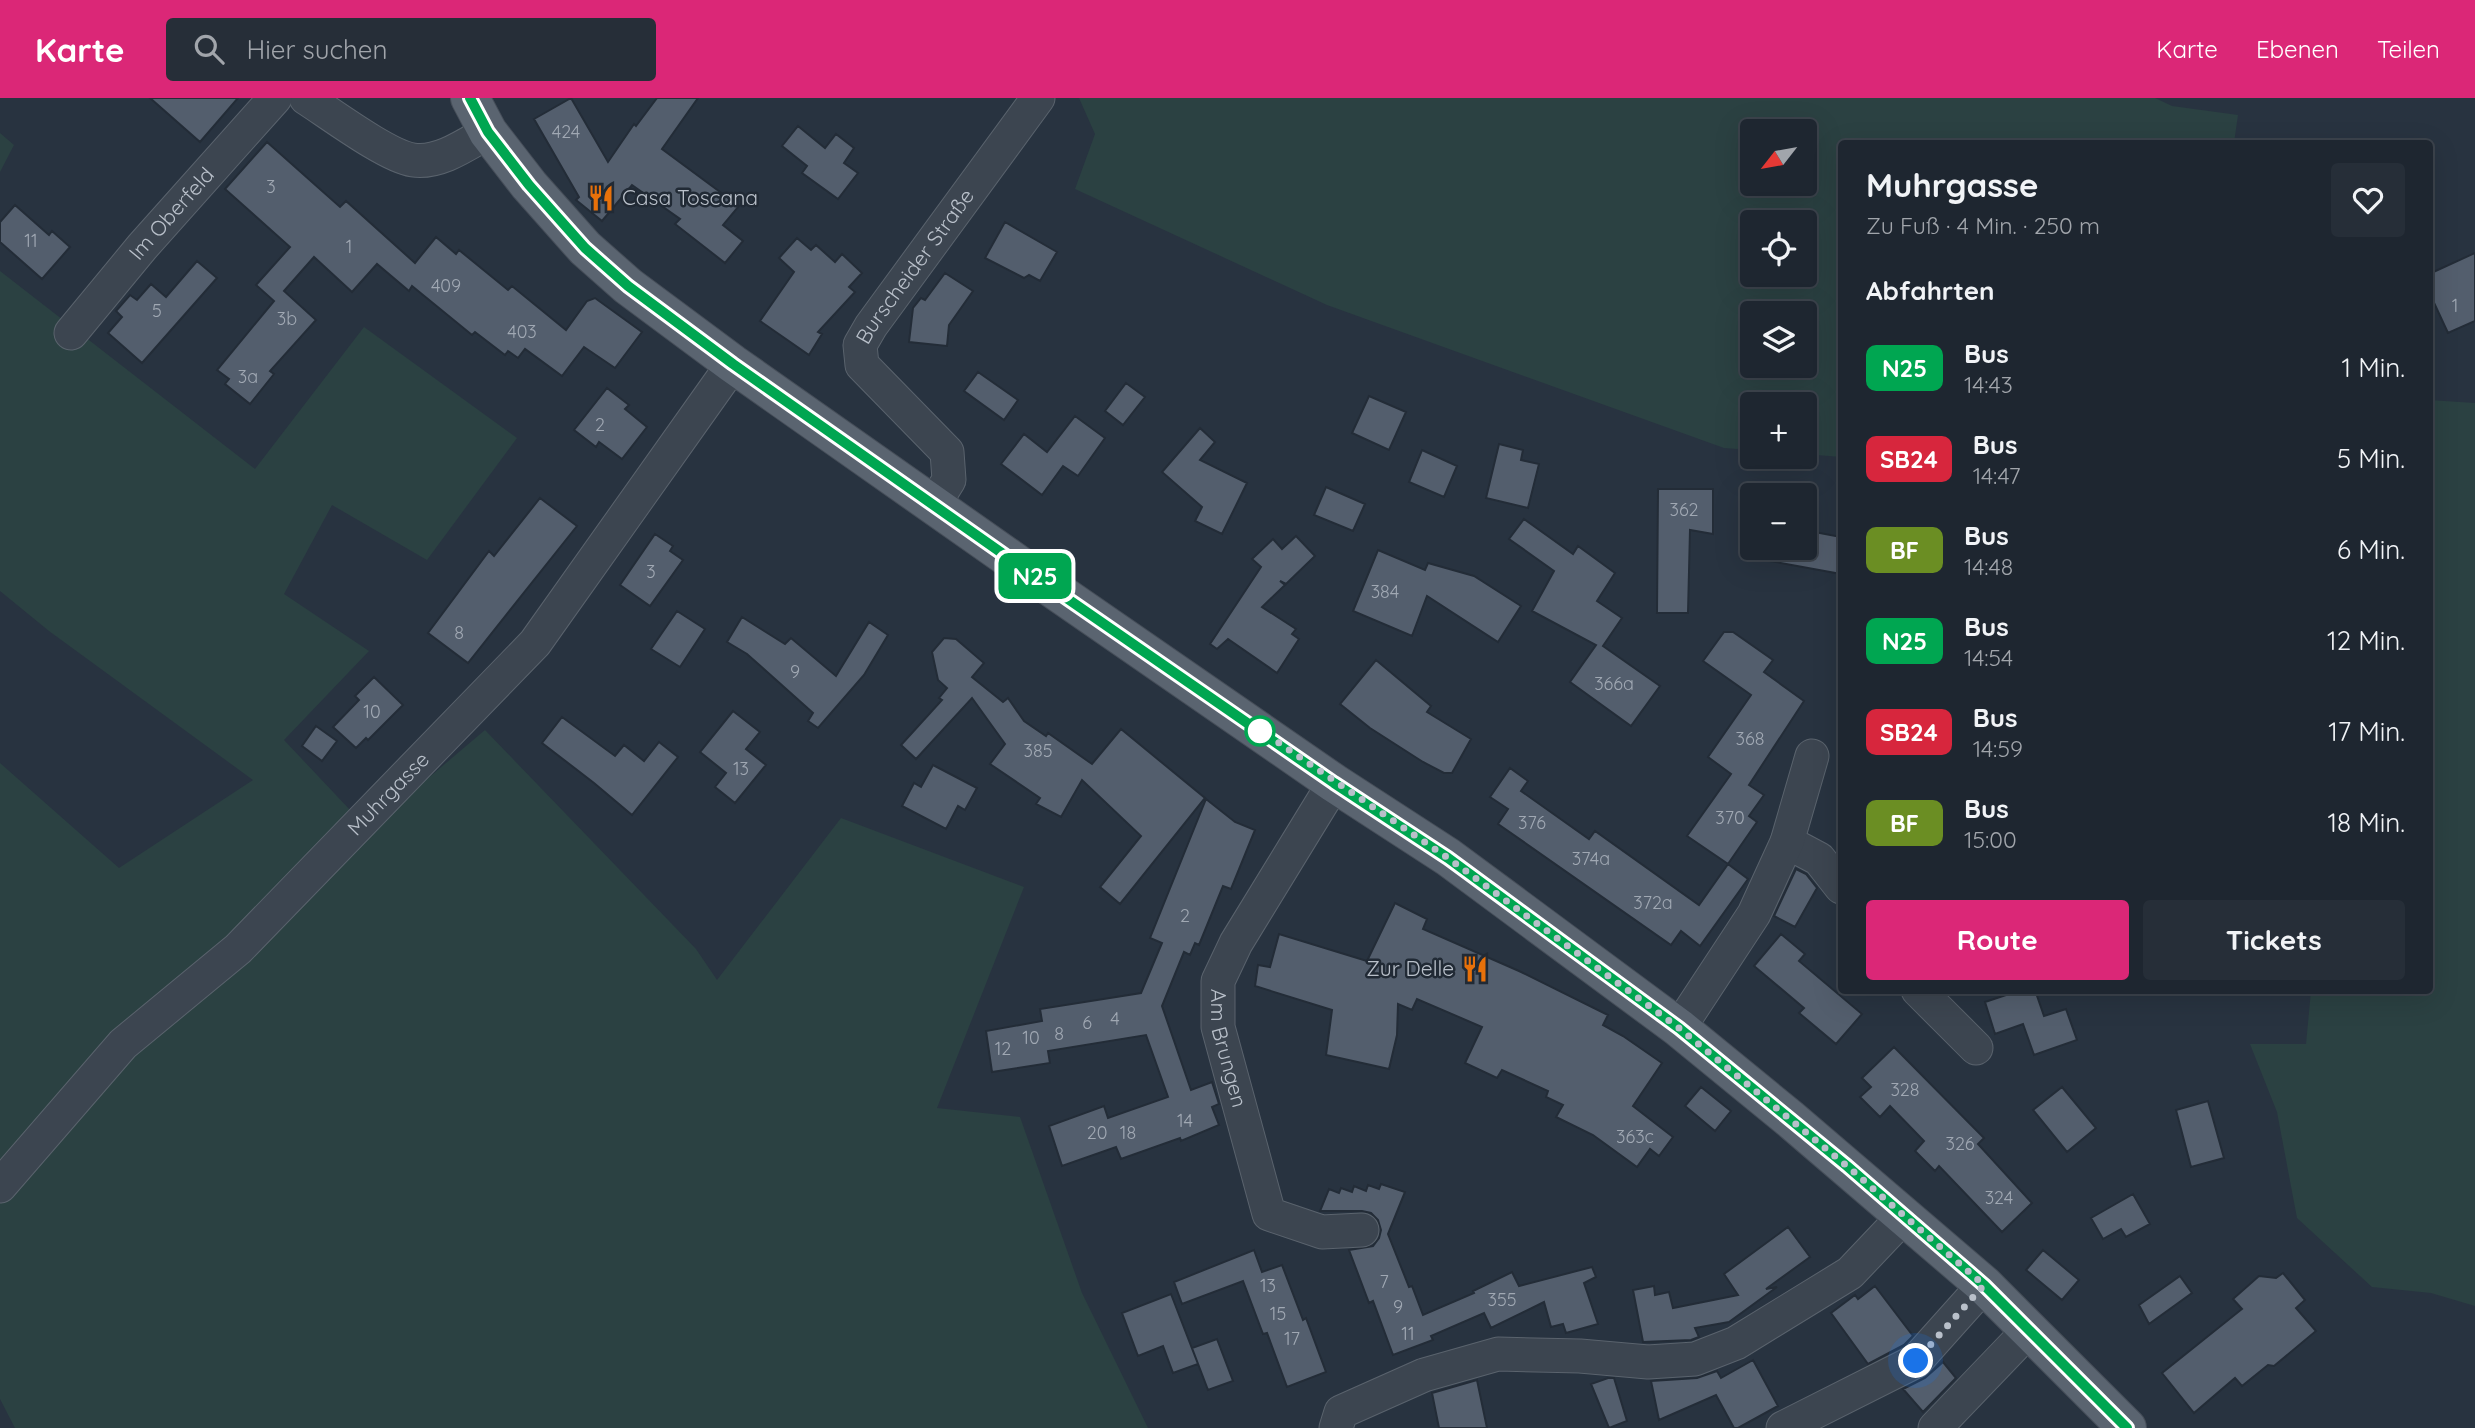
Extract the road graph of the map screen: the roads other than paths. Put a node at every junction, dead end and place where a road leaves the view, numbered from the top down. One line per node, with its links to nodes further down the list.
1 (275, 98): 6 (street, Im Oberfeld)
2 (306, 98): 5 (street)
3 (470, 98): 5 (main road)
4 (1038, 98): 8 (street, Burscheider Straße)
5 (488, 132): 7 (main road)
6 (71, 333)
7 (733, 364): 8 (main road); 16 (street, Muhrgasse)
8 (934, 504): 10 (main road)
9 (1812, 756): 11 (street)
10 (1334, 783): 14 (main road); 18 (street, Am Brungen)
11 (1787, 842): 12 (street); 14 (street)
12 (1838, 883)
13 (1922, 994): 15 (street)
14 (1679, 1028): 17 (main road)
15 (1976, 1048)
16 (0, 1186)
17 (1905, 1215): 19 (main road); 21 (street)
18 (1363, 1230)
19 (1984, 1285): 20 (main road); 22 (street)
20 (2029, 1329): 23 (street); 24 (main road)
21 (1336, 1428)
22 (1783, 1428)
23 (1935, 1428)
24 (2127, 1428)

